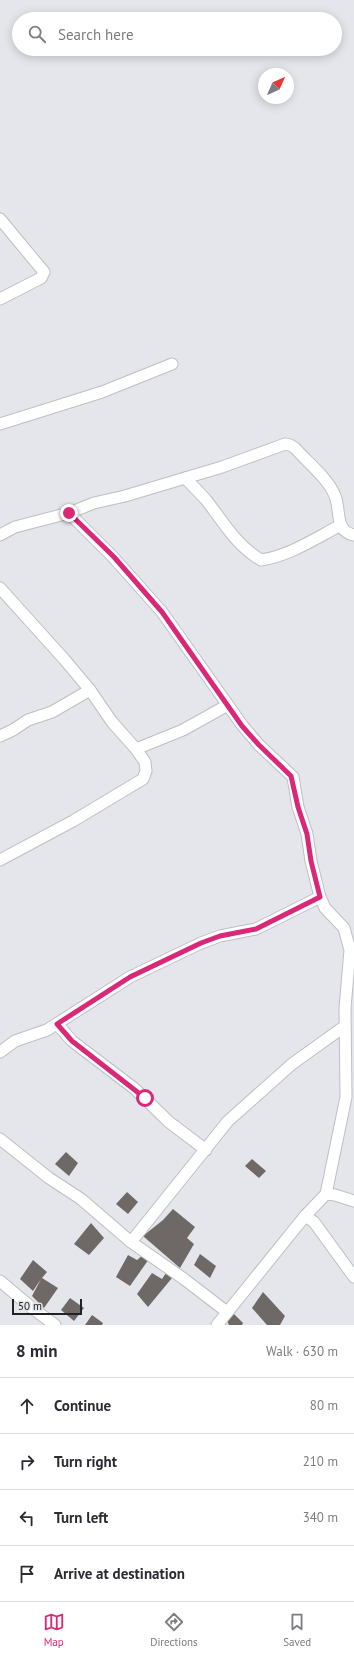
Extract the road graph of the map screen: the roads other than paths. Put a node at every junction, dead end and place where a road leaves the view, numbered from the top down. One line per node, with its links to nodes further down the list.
1 (0, 218): 2 (street)
2 (0, 299)
3 (172, 364): 4 (street)
4 (0, 424)
5 (185, 478): 6 (street); 7 (street); 7 (street)
6 (69, 513): 8 (street); 12 (street)
7 (341, 526): 9 (street)
8 (0, 534)
9 (354, 535)
10 (1, 593): 11 (street)
11 (90, 690): 13 (street); 14 (street)
12 (226, 706): 14 (street); 16 (street)
13 (0, 736)
14 (136, 749): 15 (street)
15 (0, 860)
16 (320, 897): 17 (street); 18 (street)
17 (57, 1024): 19 (street); 21 (street)
18 (345, 1026): 21 (street); 22 (street)
19 (0, 1052)
20 (0, 1139): 25 (street)
21 (206, 1150): 25 (street)
22 (326, 1194): 23 (street); 24 (street)
23 (354, 1201)
24 (305, 1216): 26 (street); 28 (street)
25 (131, 1242): 28 (street)
26 (354, 1277)
27 (0, 1281): 29 (street)
28 (227, 1312): 30 (street)
29 (55, 1325)
30 (217, 1325)

